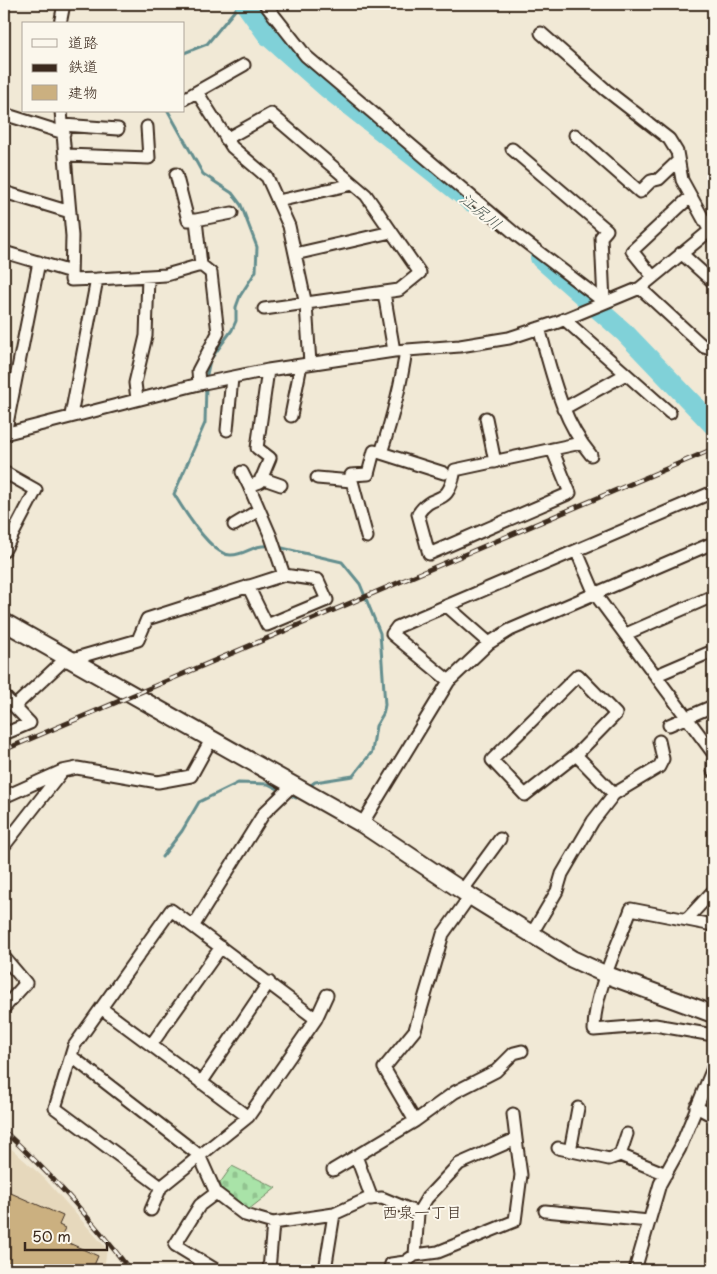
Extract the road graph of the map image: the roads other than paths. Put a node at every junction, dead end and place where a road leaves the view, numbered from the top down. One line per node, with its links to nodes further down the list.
1 (64, 4): 3 (street)
2 (265, 4): 40 (street)
3 (60, 22)
4 (541, 33): 17 (street)
5 (244, 65): 6 (street)
6 (196, 92): 7 (street); 14 (street)
7 (185, 98)
8 (62, 112): 11 (street)
9 (4, 114): 11 (street)
10 (147, 127): 16 (street)
11 (63, 129): 12 (street); 16 (street)
12 (118, 129)
13 (575, 135): 17 (street)
14 (226, 139): 19 (street); 22 (street)
15 (512, 149): 40 (street)
16 (66, 155): 23 (street)
17 (678, 161): 21 (street)
18 (176, 174): 25 (street)
19 (353, 184): 22 (street); 27 (street)
20 (4, 192): 23 (street)
21 (690, 197): 26 (street); 34 (street)
22 (278, 201): 30 (street)
23 (70, 212): 33 (street)
24 (232, 213): 25 (street)
25 (196, 220): 32 (street)
26 (712, 229): 29 (street)
27 (391, 232): 30 (street); 39 (street)
28 (4, 252): 31 (street)
29 (681, 253): 34 (street); 37 (street)
30 (295, 254): 41 (street)
31 (39, 262): 33 (street); 60 (street)
32 (202, 265): 35 (street); 52 (street)
33 (71, 272): 36 (street)
34 (653, 276): 38 (street)
35 (148, 277): 36 (street); 53 (street)
36 (97, 279): 56 (street)
37 (713, 282)
38 (640, 288): 40 (street); 45 (street)
39 (384, 293): 41 (street); 47 (street)
40 (604, 302): 43 (street)
41 (306, 305): 42 (street); 48 (street)
42 (264, 309)
43 (564, 319): 44 (street); 50 (street)
44 (539, 328): 46 (street); 54 (street)
45 (713, 346)
46 (406, 350): 47 (street); 63 (street)
47 (394, 351): 48 (street)
48 (305, 364): 49 (street); 57 (street)
49 (268, 370): 51 (street); 69 (street)
50 (626, 374): 54 (street); 55 (street)
51 (232, 378): 52 (street); 59 (street)
52 (199, 384): 53 (street)
53 (137, 400): 56 (street)
54 (563, 409): 61 (street)
55 (670, 413)
56 (71, 415): 60 (street)
57 (291, 416)
58 (486, 418): 65 (street)
59 (227, 430)
60 (4, 434)
61 (581, 443): 62 (street); 64 (street)
62 (552, 449): 65 (street); 65 (street)
63 (381, 453): 68 (street); 71 (street)
64 (592, 455)
65 (495, 462)
66 (4, 472): 79 (street)
67 (242, 472): 73 (street)
68 (444, 473)
69 (261, 478): 72 (street); 73 (street)
70 (317, 478): 71 (street)
71 (352, 481): 77 (street)
72 (280, 485)
73 (249, 486): 75 (street)
74 (713, 492): 80 (street)
75 (259, 510): 76 (street); 81 (street)
76 (234, 526)
77 (367, 537)
78 (713, 542): 83 (street)
79 (4, 552)
80 (577, 552): 83 (street); 85 (street)
81 (284, 576): 82 (street); 82 (street)
82 (248, 586): 90 (street)
83 (595, 594): 87 (street); 88 (street)
84 (713, 596): 87 (street)
85 (447, 606): 88 (street); 92 (street)
86 (4, 622): 90 (street)
87 (626, 634): 91 (street)
88 (489, 643): 92 (street)
89 (713, 651): 91 (street)
90 (71, 659): 94 (street); 99 (street)
91 (657, 675): 96 (street)
92 (449, 681): 109 (street)
93 (4, 696): 94 (street)
94 (15, 706): 98 (street)
95 (713, 706): 96 (street)
96 (687, 717): 97 (street); 101 (street)
97 (669, 725)
98 (4, 734)
99 (212, 738): 105 (street); 106 (street)
100 (659, 741): 107 (street)
101 (713, 752)
102 (576, 755): 102 (street); 107 (street)
103 (713, 762): 104 (street)
104 (713, 771)
105 (62, 772): 108 (street); 111 (street)
106 (294, 784): 109 (street); 115 (street)
107 (614, 794): 117 (street)
108 (4, 797)
109 (362, 824): 113 (street)
110 (500, 839): 113 (street)
111 (4, 846)
112 (713, 890): 114 (street)
113 (466, 893): 117 (street); 138 (street)
114 (687, 919): 116 (street); 120 (street)
115 (194, 925): 118 (street); 124 (street)
116 (713, 925)
117 (531, 935): 120 (street)
118 (221, 947): 121 (street); 128 (street)
119 (4, 957): 123 (street)
120 (607, 976): 125 (street); 127 (street)
121 (269, 982): 126 (street); 132 (street)
122 (327, 995): 126 (street)
123 (4, 1008)
124 (101, 1008): 128 (street); 130 (street)
125 (713, 1014)
126 (316, 1019): 137 (street)
127 (713, 1035)
128 (151, 1045): 132 (street)
129 (522, 1051): 138 (street)
130 (71, 1056): 142 (street); 146 (street)
131 (713, 1068): 133 (street)
132 (201, 1083): 137 (street)
133 (696, 1107): 136 (street); 145 (street)
134 (578, 1108): 141 (street)
135 (513, 1114): 140 (street)
136 (713, 1116)
137 (248, 1117): 142 (street)
138 (415, 1120): 143 (street)
139 (627, 1134): 141 (street)
140 (516, 1139): 151 (street); 155 (street)
141 (620, 1155): 145 (street)
142 (199, 1156): 146 (street); 147 (street)
143 (356, 1156): 144 (street); 148 (street)
144 (333, 1170)
145 (666, 1174): 153 (street)
146 (160, 1187): 149 (street)
147 (216, 1194): 154 (street); 156 (street)
148 (372, 1199): 151 (street); 152 (street)
149 (151, 1210)
150 (545, 1211): 153 (street)
151 (418, 1213): 155 (street)
152 (334, 1214): 154 (street); 158 (street)
153 (649, 1222): 160 (street)
154 (273, 1223): 157 (street)
155 (414, 1255): 159 (street)
156 (216, 1270)
157 (269, 1270)
158 (326, 1270)
159 (390, 1270)
160 (635, 1270)

